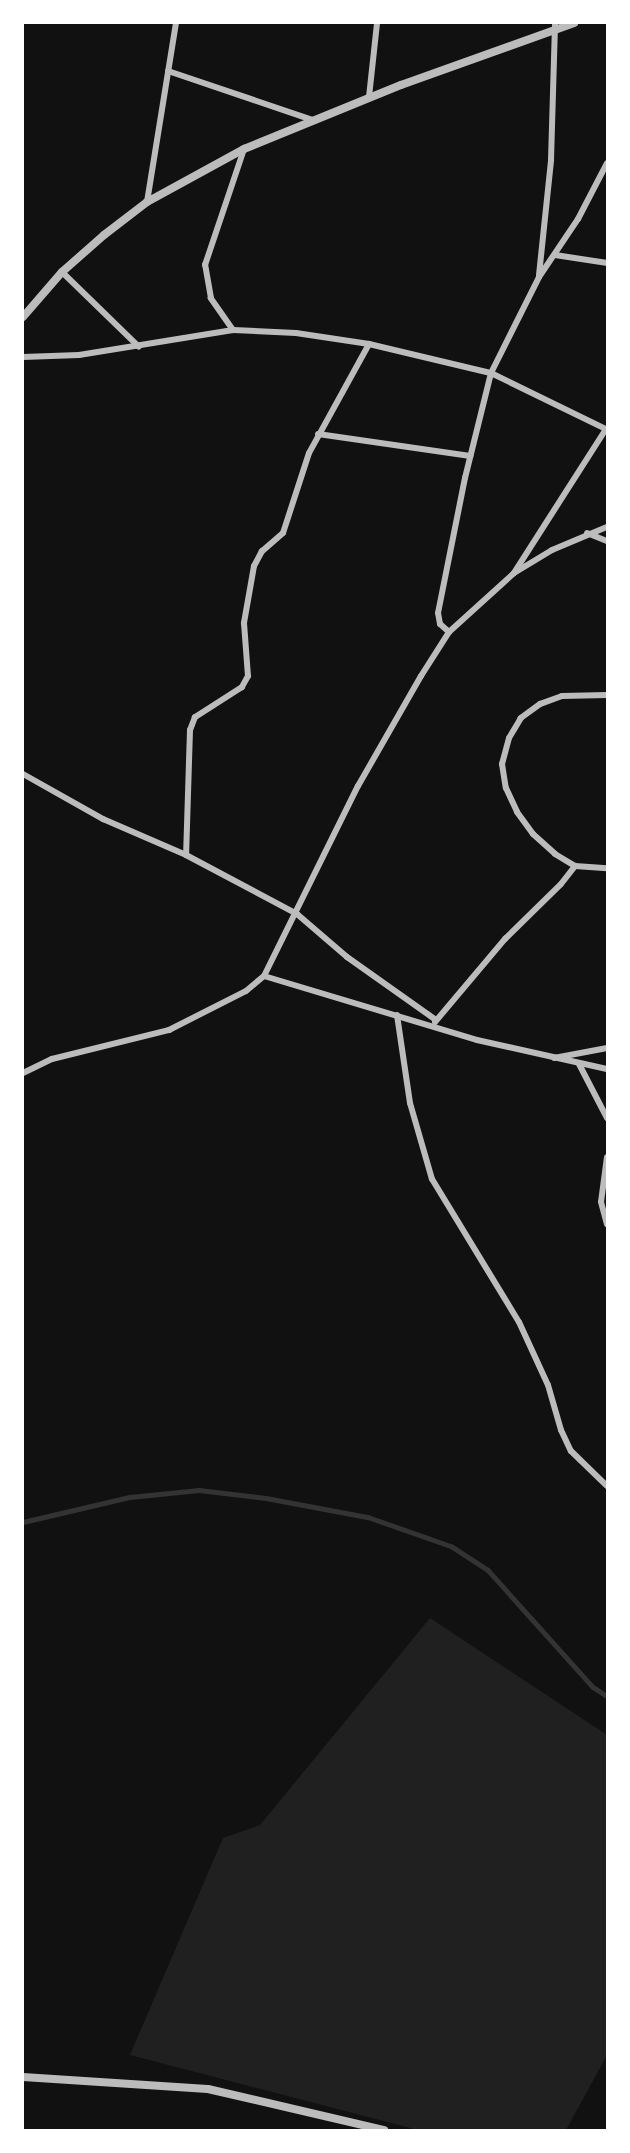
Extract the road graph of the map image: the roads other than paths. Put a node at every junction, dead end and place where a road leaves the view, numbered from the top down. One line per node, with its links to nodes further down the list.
1 (176, 23): 5 (street)
2 (377, 23): 6 (street)
3 (574, 23): 4 (street)
4 (555, 27): 6 (street); 14 (street)
5 (168, 71): 7 (street); 10 (street)
6 (369, 97): 7 (street)
7 (313, 120): 8 (street)
8 (244, 149): 10 (street); 16 (street)
9 (607, 163): 11 (street)
10 (148, 202): 13 (street)
11 (555, 255): 12 (street); 14 (street)
12 (607, 263)
13 (62, 272): 15 (street); 18 (street)
14 (539, 277): 20 (street)
15 (23, 317)
16 (233, 330): 17 (street); 18 (street)
17 (369, 344): 20 (street); 22 (street)
18 (139, 347): 19 (street)
19 (23, 357)
20 (491, 373): 21 (street); 23 (street)
21 (607, 430): 27 (street)
22 (318, 434): 23 (street); 31 (street)
23 (470, 456): 28 (street)
24 (607, 527): 25 (street)
25 (587, 533): 26 (street); 27 (street)
26 (607, 541)
27 (514, 573): 28 (street)
28 (449, 632): 34 (street)
29 (607, 695): 32 (street)
30 (23, 774): 31 (street)
31 (186, 855): 34 (street)
32 (575, 866): 33 (street); 37 (street)
33 (607, 868)
34 (297, 914): 35 (street); 37 (street)
35 (264, 976): 36 (street); 42 (street)
36 (397, 1015): 37 (street); 46 (street)
37 (435, 1024): 39 (street)
38 (607, 1048): 39 (street)
39 (552, 1058): 40 (street)
40 (579, 1064): 41 (street); 43 (street)
41 (607, 1069)
42 (23, 1073)
43 (607, 1118)
44 (607, 1157): 45 (street)
45 (607, 1224)
46 (607, 1486)
47 (23, 2077): 48 (street)
48 (384, 2130)

